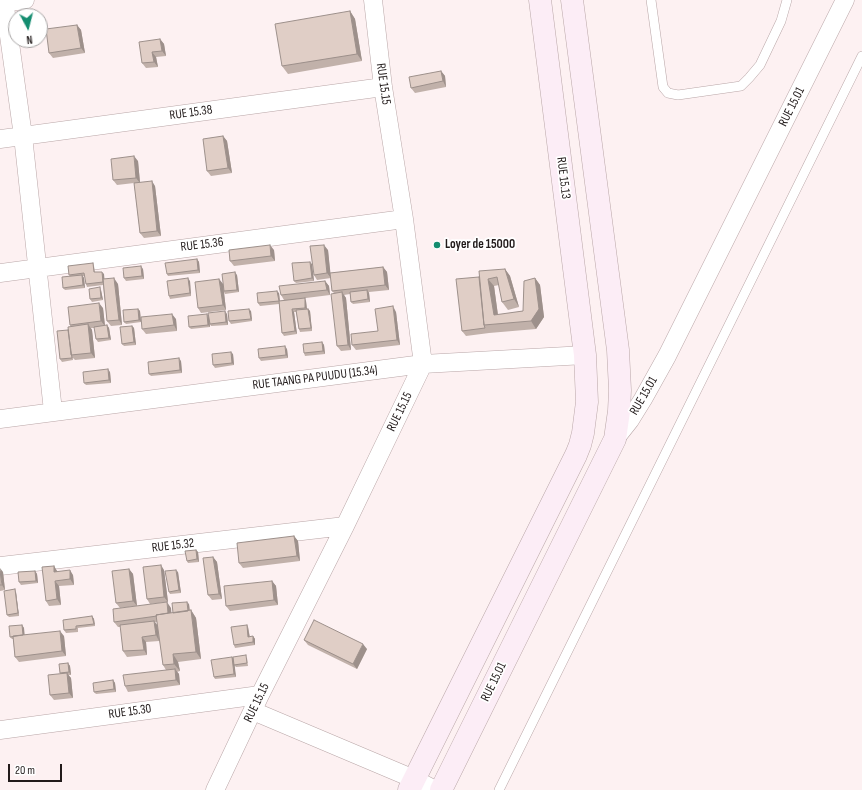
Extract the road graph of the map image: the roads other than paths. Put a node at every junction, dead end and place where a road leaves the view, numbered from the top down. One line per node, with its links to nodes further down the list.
1 (25, 0): 8 (street)
2 (373, 0): 10 (street, RUE 15.15)
3 (540, 0): 16 (main road, RUE 15.13)
4 (572, 0): 20 (main road)
5 (651, 0): 6 (lane)
6 (787, 0)
7 (845, 0): 20 (street, RUE 15.01)
8 (3, 2): 11 (street)
9 (862, 56): 29 (lane)
10 (383, 87): 11 (street, RUE 15.38); 13 (street, RUE 15.15)
11 (23, 136): 12 (street, RUE 15.38); 14 (street)
12 (0, 139)
13 (404, 219): 14 (street, RUE 15.36); 17 (street, RUE 15.15)
14 (37, 267): 15 (street, RUE 15.36); 18 (street)
15 (0, 272)
16 (585, 355): 17 (street, RUE TAANG PA PUUDU (15.34)); 25 (main road)
17 (424, 364): 18 (street, RUE TAANG PA PUUDU (15.34)); 21 (street, RUE 15.15)
18 (53, 411): 19 (street, RUE TAANG PA PUUDU (15.34))
19 (0, 419)
20 (615, 439): 28 (main road, RUE 15.01)
21 (345, 526): 22 (street, RUE 15.32); 23 (street, RUE 15.15)
22 (0, 566)
23 (257, 703): 24 (street, RUE 15.30); 25 (street); 26 (street, RUE 15.15)
24 (0, 730)
25 (412, 784): 27 (street)
26 (215, 790)
27 (435, 790)
28 (441, 790)
29 (500, 790)

